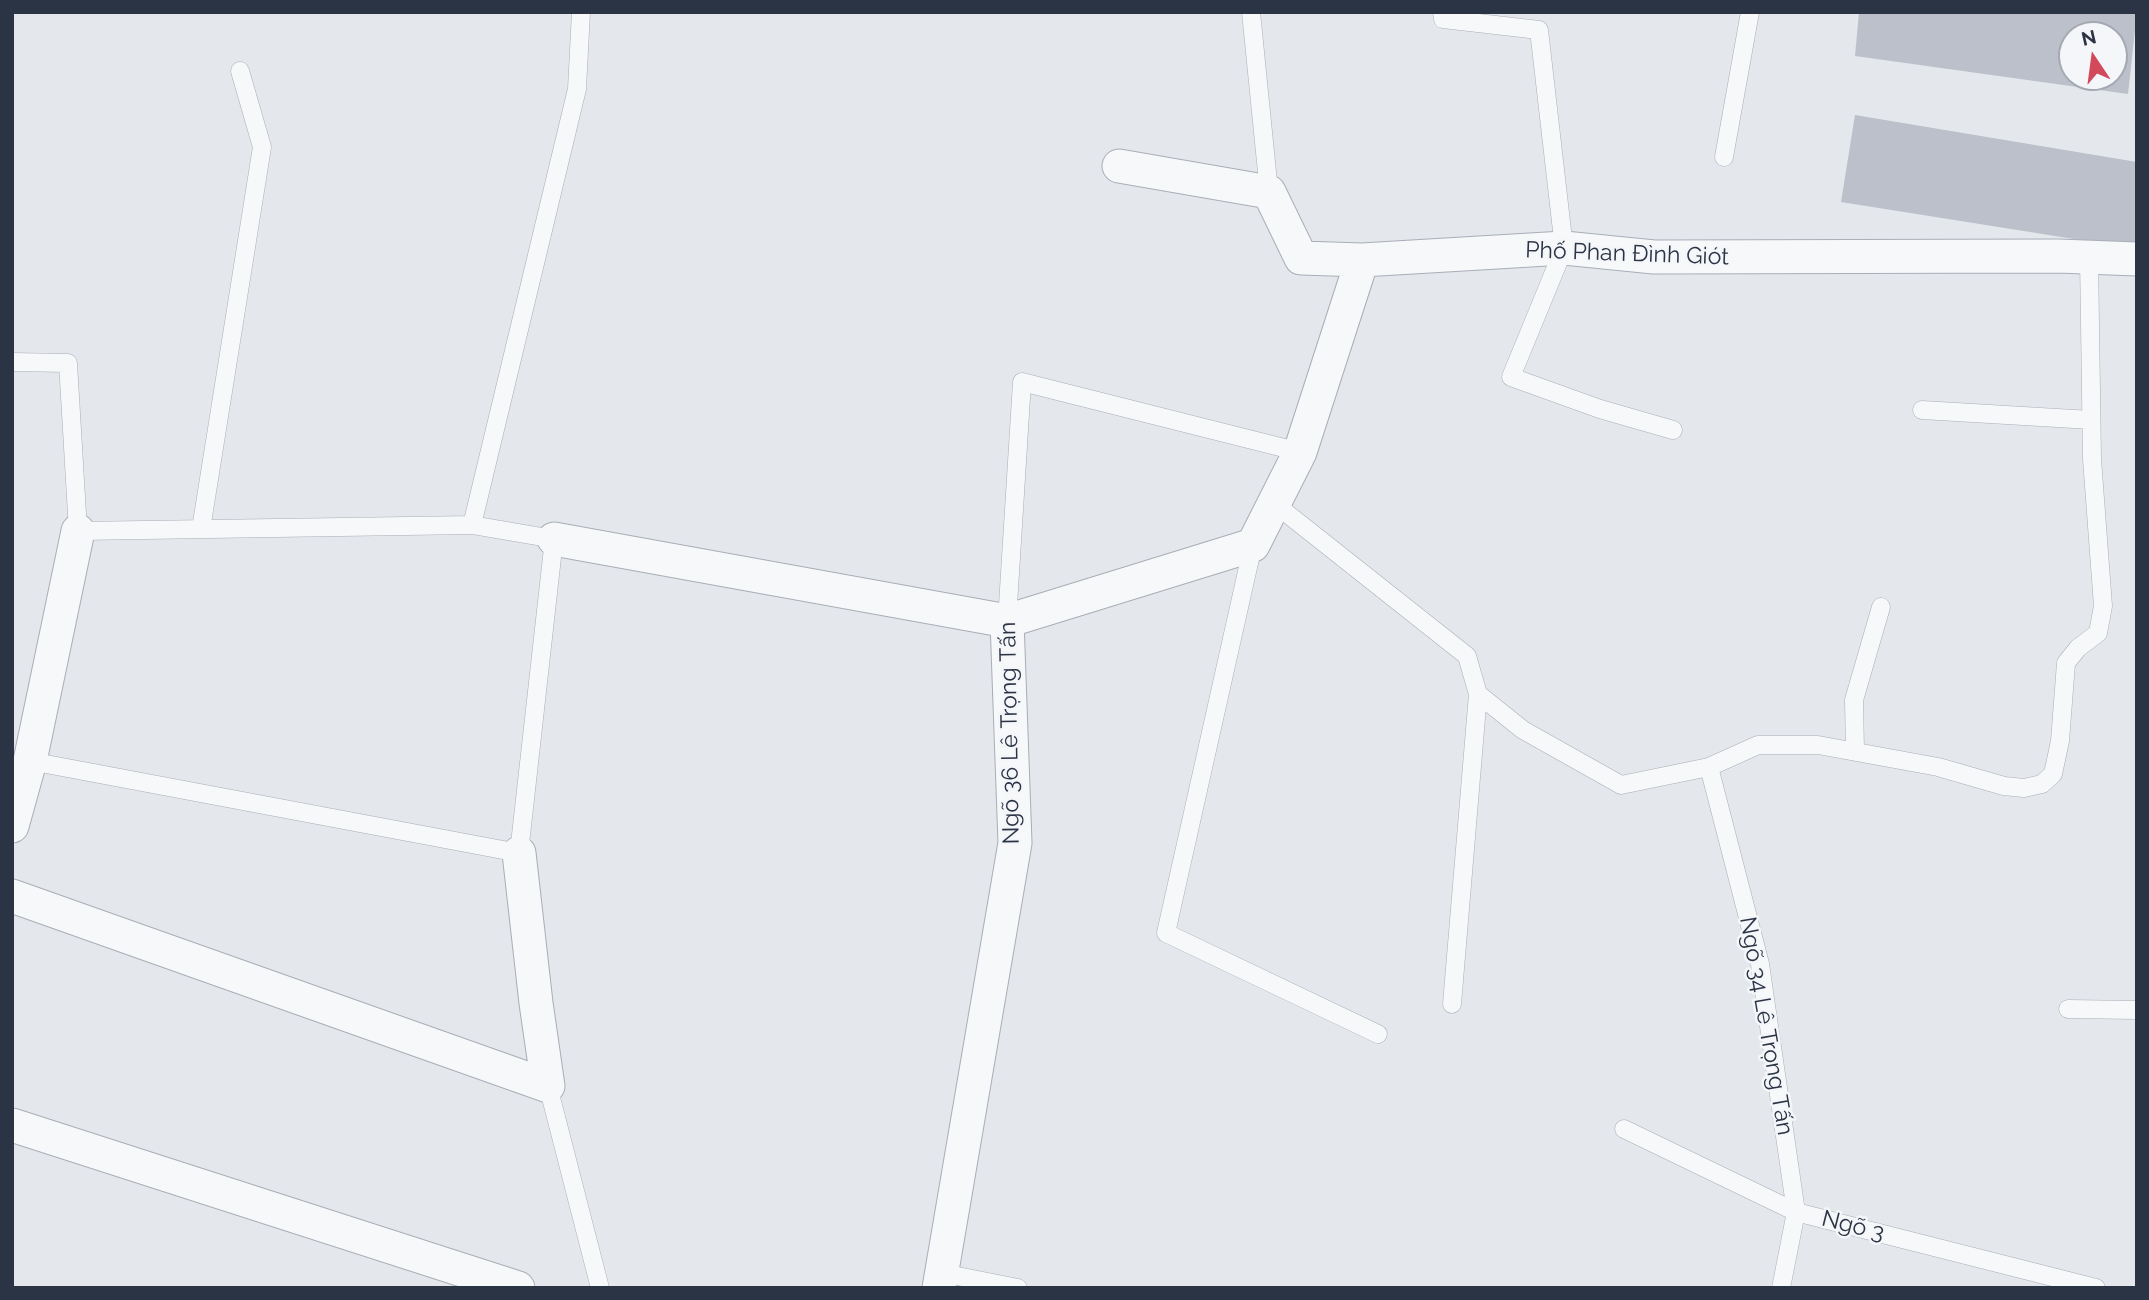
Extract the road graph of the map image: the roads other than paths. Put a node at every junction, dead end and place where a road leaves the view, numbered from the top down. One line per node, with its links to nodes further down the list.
1 (581, 12): 19 (lane)
2 (1251, 12): 8 (lane)
3 (1442, 12): 9 (lane)
4 (1751, 12): 6 (lane)
5 (240, 71): 20 (lane)
6 (1724, 157)
7 (1119, 166): 8 (street)
8 (1269, 192): 12 (street, Phố Phan Đình Giót)
9 (1564, 248): 10 (street, Phố Phan Đình Giót); 12 (street, Phố Phan Đình Giót); 16 (lane)
10 (2089, 257): 11 (street, Phố Phan Đình Giót); 15 (lane)
11 (2137, 259)
12 (1362, 260): 17 (street)
13 (12, 362): 21 (lane)
14 (1922, 410): 15 (lane)
15 (2091, 420): 27 (lane)
16 (1673, 430)
17 (1300, 452): 18 (street); 25 (lane, Ngõ 36 Lê Trọng Tấn)
18 (1275, 504): 23 (street); 26 (lane)
19 (472, 525): 20 (lane); 22 (lane)
20 (201, 530): 21 (lane)
21 (78, 531): 28 (street)
22 (554, 539): 25 (street); 31 (lane)
23 (1253, 545): 25 (street); 36 (lane)
24 (1881, 607): 27 (lane)
25 (1007, 621): 41 (street, Ngõ 36 Lê Trọng Tấn)
26 (1478, 694): 29 (lane); 33 (lane)
27 (1854, 751): 29 (lane)
28 (30, 761): 30 (street); 31 (lane)
29 (1709, 767): 40 (lane, Ngõ 34 Lê Trọng Tấn)
30 (12, 826)
31 (519, 853): 37 (street)
32 (12, 896): 37 (street)
33 (1452, 1004)
34 (2068, 1009): 35 (lane)
35 (2137, 1010)
36 (1378, 1034)
37 (548, 1086): 43 (lane)
38 (12, 1125): 42 (street)
39 (1624, 1129): 40 (lane, Ngõ 3)
40 (1797, 1212): 45 (lane, Ngõ 34 Lê Trọng Tấn); 46 (lane, Ngõ 3)
41 (940, 1280): 44 (lane)
42 (518, 1288)
43 (600, 1288)
44 (1018, 1288)
45 (1781, 1288)
46 (2096, 1288)

